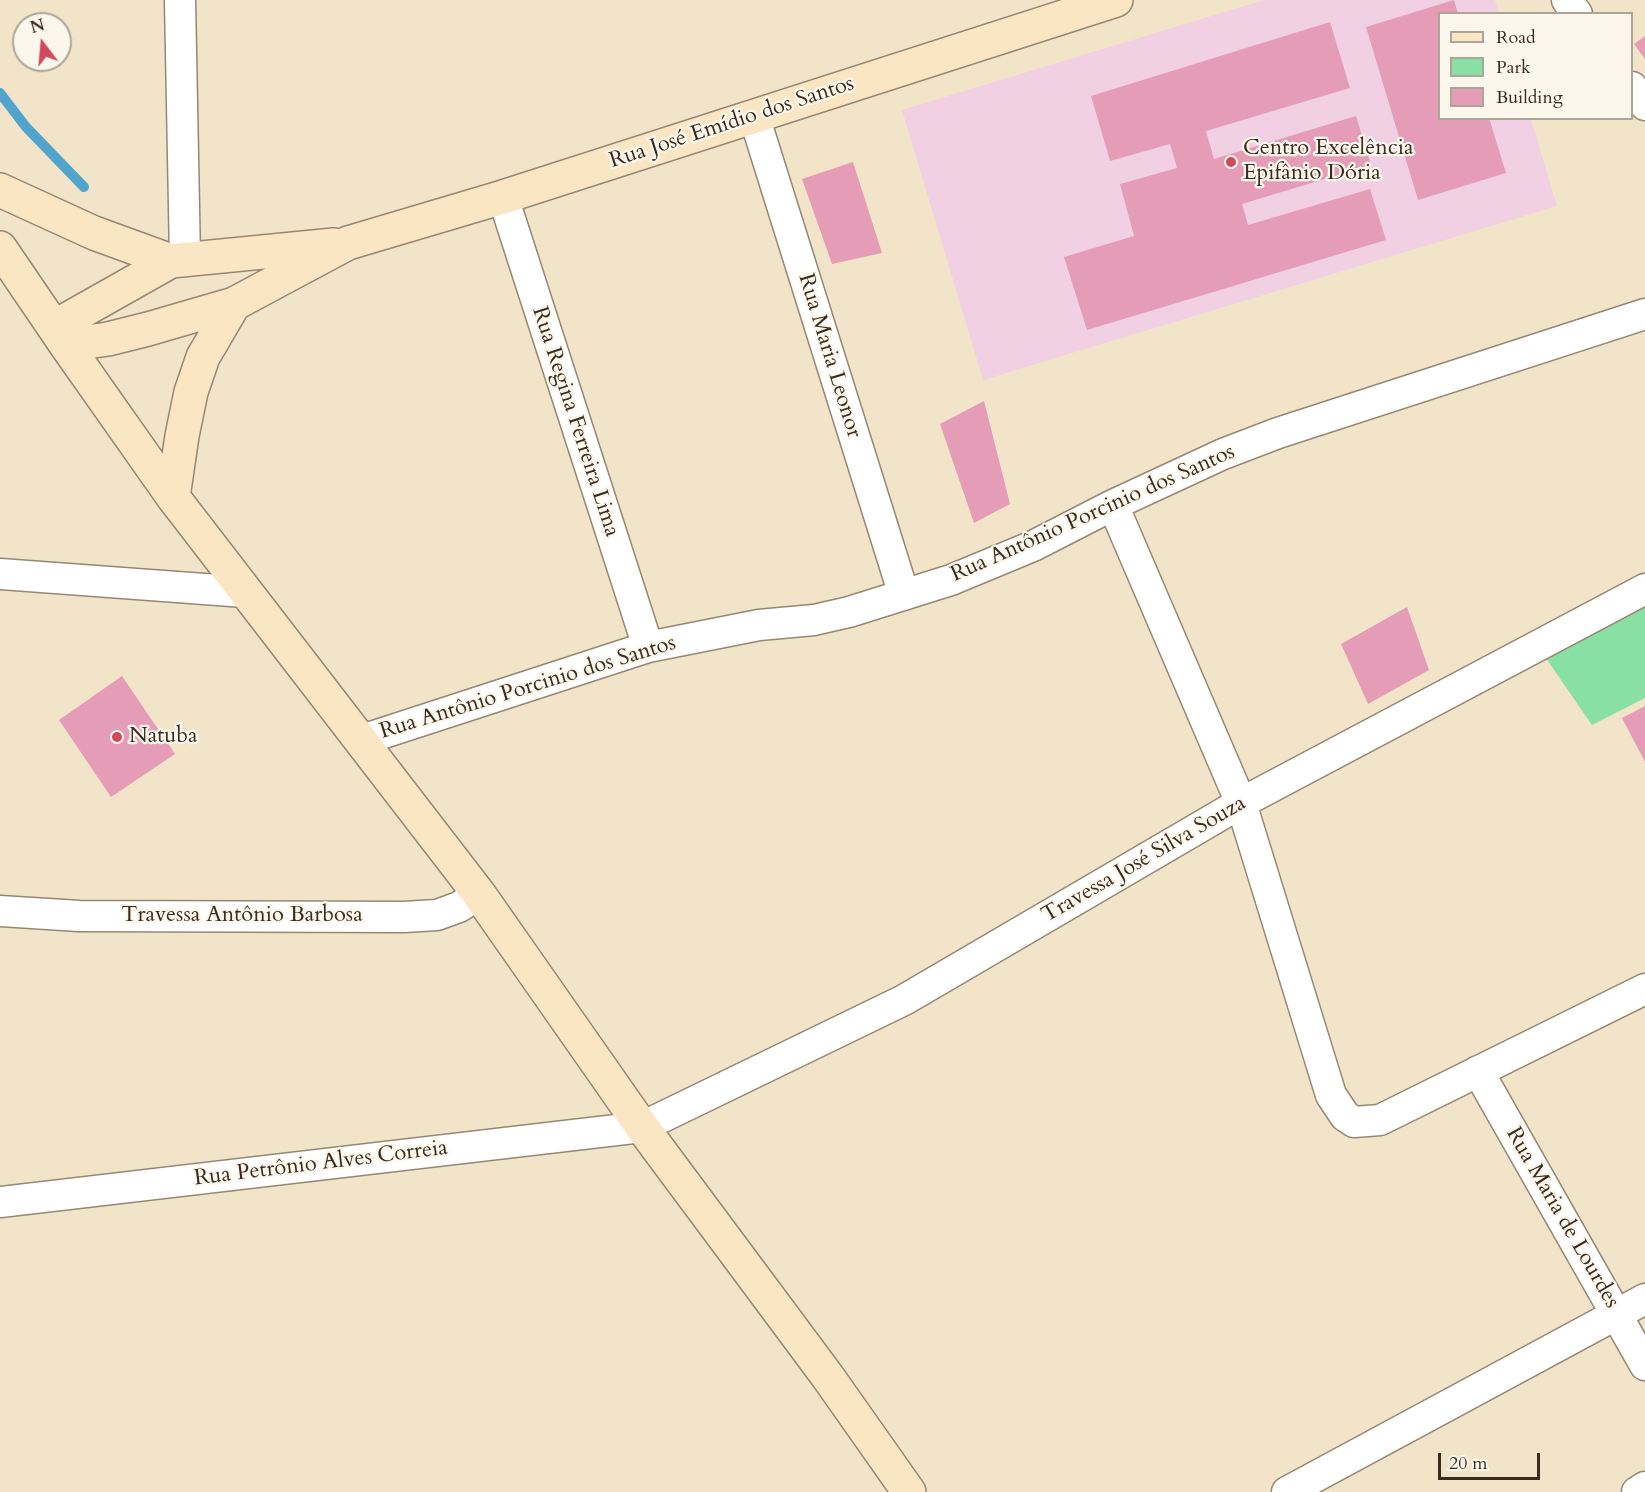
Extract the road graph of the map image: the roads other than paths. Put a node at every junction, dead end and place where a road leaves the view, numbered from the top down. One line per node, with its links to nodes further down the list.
1 (180, 0): 11 (street)
2 (1116, 0): 3 (main road, Rua José Emídio dos Santos)
3 (1051, 10): 6 (main road, Rua José Emídio dos Santos)
4 (1633, 88): 5 (street)
5 (1645, 105)
6 (754, 116): 8 (main road, Rua José Emídio dos Santos); 20 (street, Rua Maria Leonor)
7 (0, 190): 11 (main road)
8 (503, 196): 9 (main road, Rua José Emídio dos Santos); 21 (street, Rua Regina Ferreira Lima)
9 (348, 243): 11 (main road); 12 (main road)
10 (0, 248): 14 (main road)
11 (178, 260): 14 (main road)
12 (234, 304): 14 (main road); 15 (main road)
13 (1645, 314): 16 (street, Rua Antônio Porcinio dos Santos)
14 (60, 336): 15 (main road)
15 (173, 497): 19 (main road)
16 (1113, 505): 20 (street, Rua Antônio Porcinio dos Santos); 23 (street)
17 (0, 574): 19 (street)
18 (1645, 589): 23 (street, Travessa José Silva Souza)
19 (245, 592): 22 (main road)
20 (904, 595): 21 (street, Rua Antônio Porcinio dos Santos)
21 (648, 646): 22 (street, Rua Antônio Porcinio dos Santos)
22 (362, 740): 24 (main road)
23 (1241, 802): 29 (street); 30 (street, Travessa José Silva Souza)
24 (479, 894): 26 (street, Travessa Antônio Barbosa); 30 (main road)
25 (0, 911): 26 (street, Travessa Antônio Barbosa)
26 (79, 916): 27 (street)
27 (0, 927)
28 (1645, 989): 29 (street)
29 (1478, 1071): 33 (street, Rua Maria de Lourdes)
30 (642, 1127): 31 (street, Rua Petrônio Alves Correia); 36 (main road)
31 (0, 1202)
32 (1645, 1299): 33 (street)
33 (1616, 1314): 34 (street, Rua Maria de Lourdes); 37 (street)
34 (1645, 1365)
35 (1645, 1487): 38 (street)
36 (909, 1492)
37 (1287, 1492)
38 (1637, 1492)

